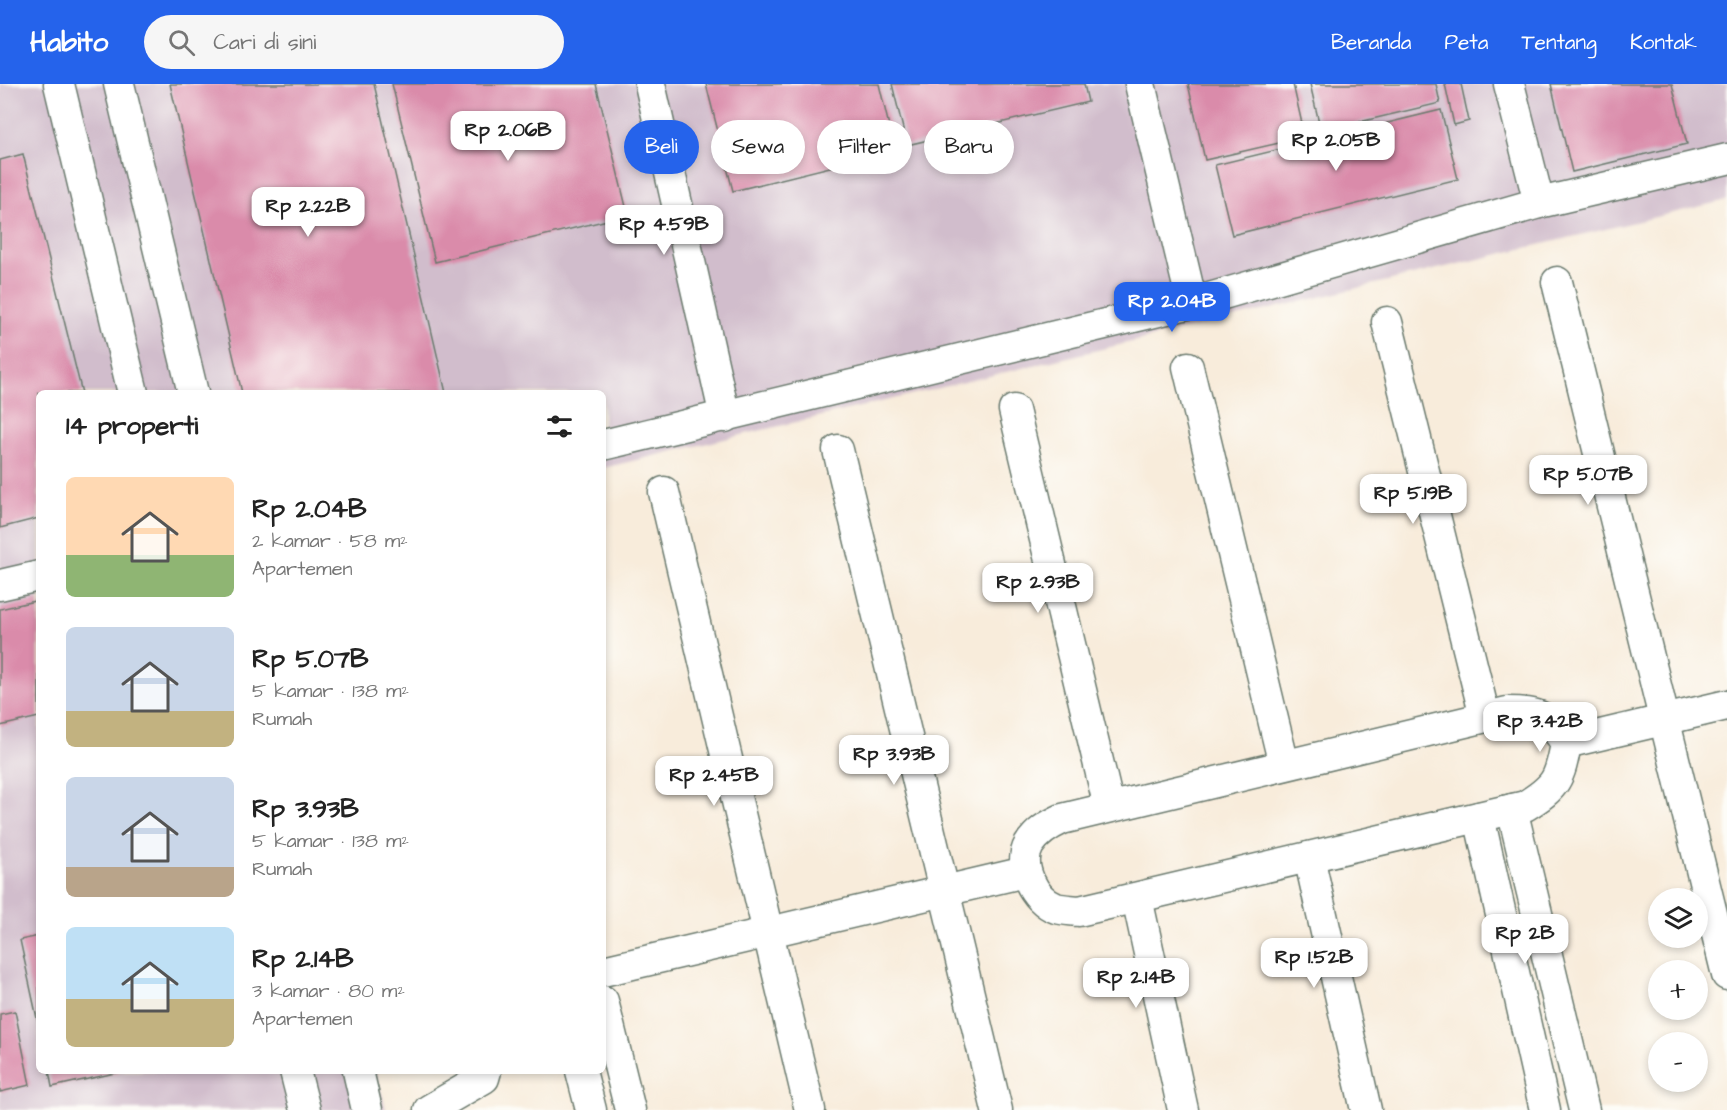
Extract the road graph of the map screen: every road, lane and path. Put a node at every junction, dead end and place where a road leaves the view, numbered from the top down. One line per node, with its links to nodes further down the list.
1 (59, 84): 12 (street)
2 (119, 84): 13 (street)
3 (650, 84): 15 (street)
4 (1140, 84): 9 (street)
5 (1509, 84): 7 (street)
6 (1727, 159): 7 (street)
7 (1539, 203): 9 (street)
8 (1557, 282): 23 (street)
9 (1192, 303): 15 (street)
10 (1388, 322): 22 (street)
11 (1188, 367): 25 (street)
12 (132, 390)
13 (192, 390)
14 (1014, 410): 26 (street)
15 (725, 417): 16 (street)
16 (606, 444)
17 (838, 450): 31 (street)
18 (664, 492): 33 (street)
19 (36, 577): 20 (street)
20 (0, 585)
21 (1727, 705): 23 (street)
22 (1485, 717): 24 (street); 25 (street)
23 (1665, 720): 24 (street); 35 (street)
24 (1566, 743): 27 (street)
25 (1284, 765): 26 (street)
26 (1109, 807): 30 (street)
27 (1512, 809): 28 (street); 51 (street)
28 (1479, 817): 29 (street); 50 (street)
29 (1309, 857): 32 (street); 49 (street)
30 (1025, 872): 31 (street); 32 (street)
31 (945, 891): 33 (street); 47 (street)
32 (1137, 898): 48 (street)
33 (768, 932): 34 (street); 46 (street)
34 (606, 970)
35 (1727, 975)
36 (606, 1013): 45 (street)
37 (296, 1074): 41 (street)
38 (359, 1074): 42 (street)
39 (485, 1074): 43 (street)
40 (582, 1074): 44 (street)
41 (305, 1110)
42 (367, 1110)
43 (429, 1110)
44 (591, 1110)
45 (630, 1110)
46 (810, 1110)
47 (997, 1110)
48 (1183, 1110)
49 (1366, 1110)
50 (1545, 1110)
51 (1584, 1110)

